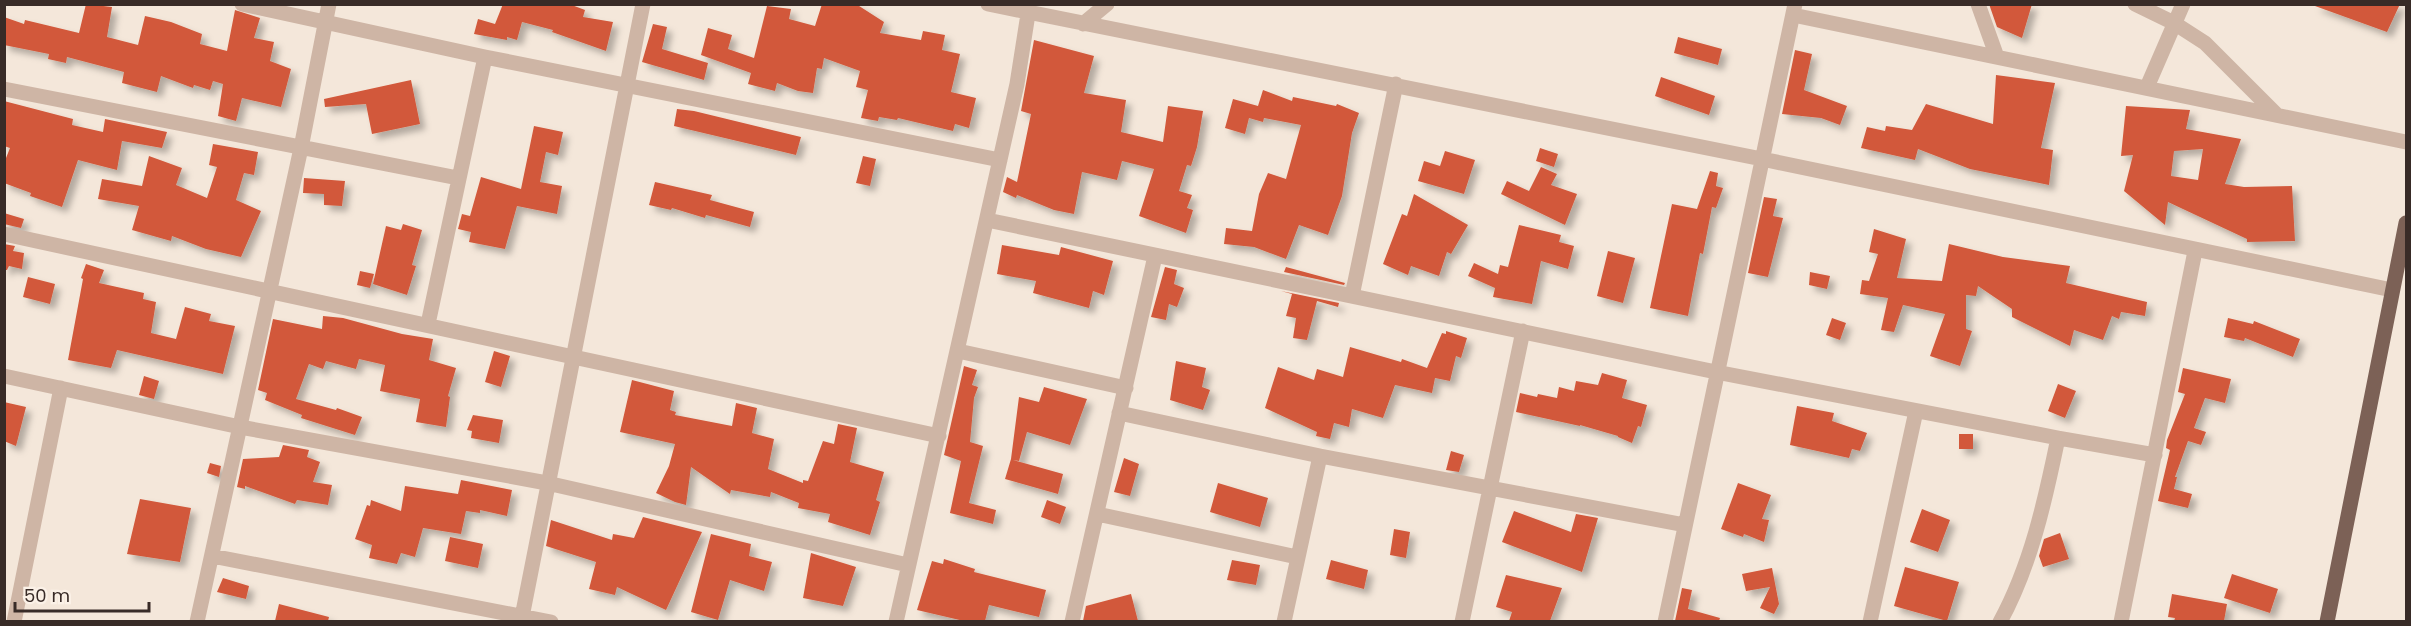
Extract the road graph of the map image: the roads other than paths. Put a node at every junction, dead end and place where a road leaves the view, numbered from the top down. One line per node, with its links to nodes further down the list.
1 (242, 4): 11 (street)
2 (329, 4): 11 (street)
3 (643, 4): 16 (street)
4 (988, 4): 10 (street)
5 (1107, 4): 13 (street)
6 (1977, 4): 15 (street)
7 (2135, 4): 12 (street)
8 (2183, 4): 12 (street)
9 (1794, 10): 15 (street); 23 (street)
10 (1028, 14): 13 (street); 24 (street)
11 (325, 22): 14 (street); 22 (street)
12 (2174, 23): 18 (street); 20 (street)
13 (1083, 24): 17 (street)
14 (485, 57): 16 (street); 25 (street)
15 (1997, 57): 18 (street)
16 (626, 84): 24 (street); 37 (street)
17 (1396, 84): 23 (street); 33 (street)
18 (2146, 87): 20 (street)
19 (4, 89): 22 (street)
20 (2277, 115): 21 (street)
21 (2406, 142)
22 (301, 148): 25 (street); 32 (street)
23 (1762, 159): 29 (street); 38 (street)
24 (1000, 160): 26 (street)
25 (459, 178): 34 (street)
26 (987, 220): 30 (street); 36 (street)
27 (2406, 223): 31 (main road)
28 (4, 234): 32 (street)
29 (2195, 251): 31 (street); 47 (street)
30 (1155, 256): 33 (street); 41 (street)
31 (2391, 290): 68 (main road)
32 (269, 291): 34 (street); 44 (street)
33 (1352, 296): 35 (street)
34 (428, 324): 37 (street)
35 (1523, 330): 38 (street); 50 (street)
36 (958, 351): 41 (street); 45 (street)
37 (572, 358): 45 (street); 49 (street)
38 (1716, 372): 42 (street); 52 (street)
39 (4, 376): 40 (street)
40 (61, 388): 44 (street); 57 (street)
41 (1126, 388): 43 (street)
42 (1916, 411): 46 (street); 65 (street)
43 (1119, 413): 48 (street); 51 (street)
44 (240, 427): 49 (street); 53 (street)
45 (939, 436): 55 (street)
46 (2058, 438): 47 (street); 66 (street)
47 (2156, 455): 67 (street)
48 (1320, 456): 50 (street); 54 (street)
49 (547, 483): 55 (street); 56 (street)
50 (1491, 487): 52 (street); 63 (street)
51 (1097, 514): 54 (street); 61 (street)
52 (1685, 525): 64 (street)
53 (212, 555): 56 (street); 58 (street)
54 (1297, 558): 62 (street)
55 (908, 565): 60 (street)
56 (522, 618): 59 (street)
57 (14, 621)
58 (197, 621)
59 (551, 621)
60 (896, 621)
61 (1072, 621)
62 (1284, 621)
63 (1462, 621)
64 (1665, 621)
65 (1870, 621)
66 (2000, 621)
67 (2121, 621)
68 (2327, 621)

